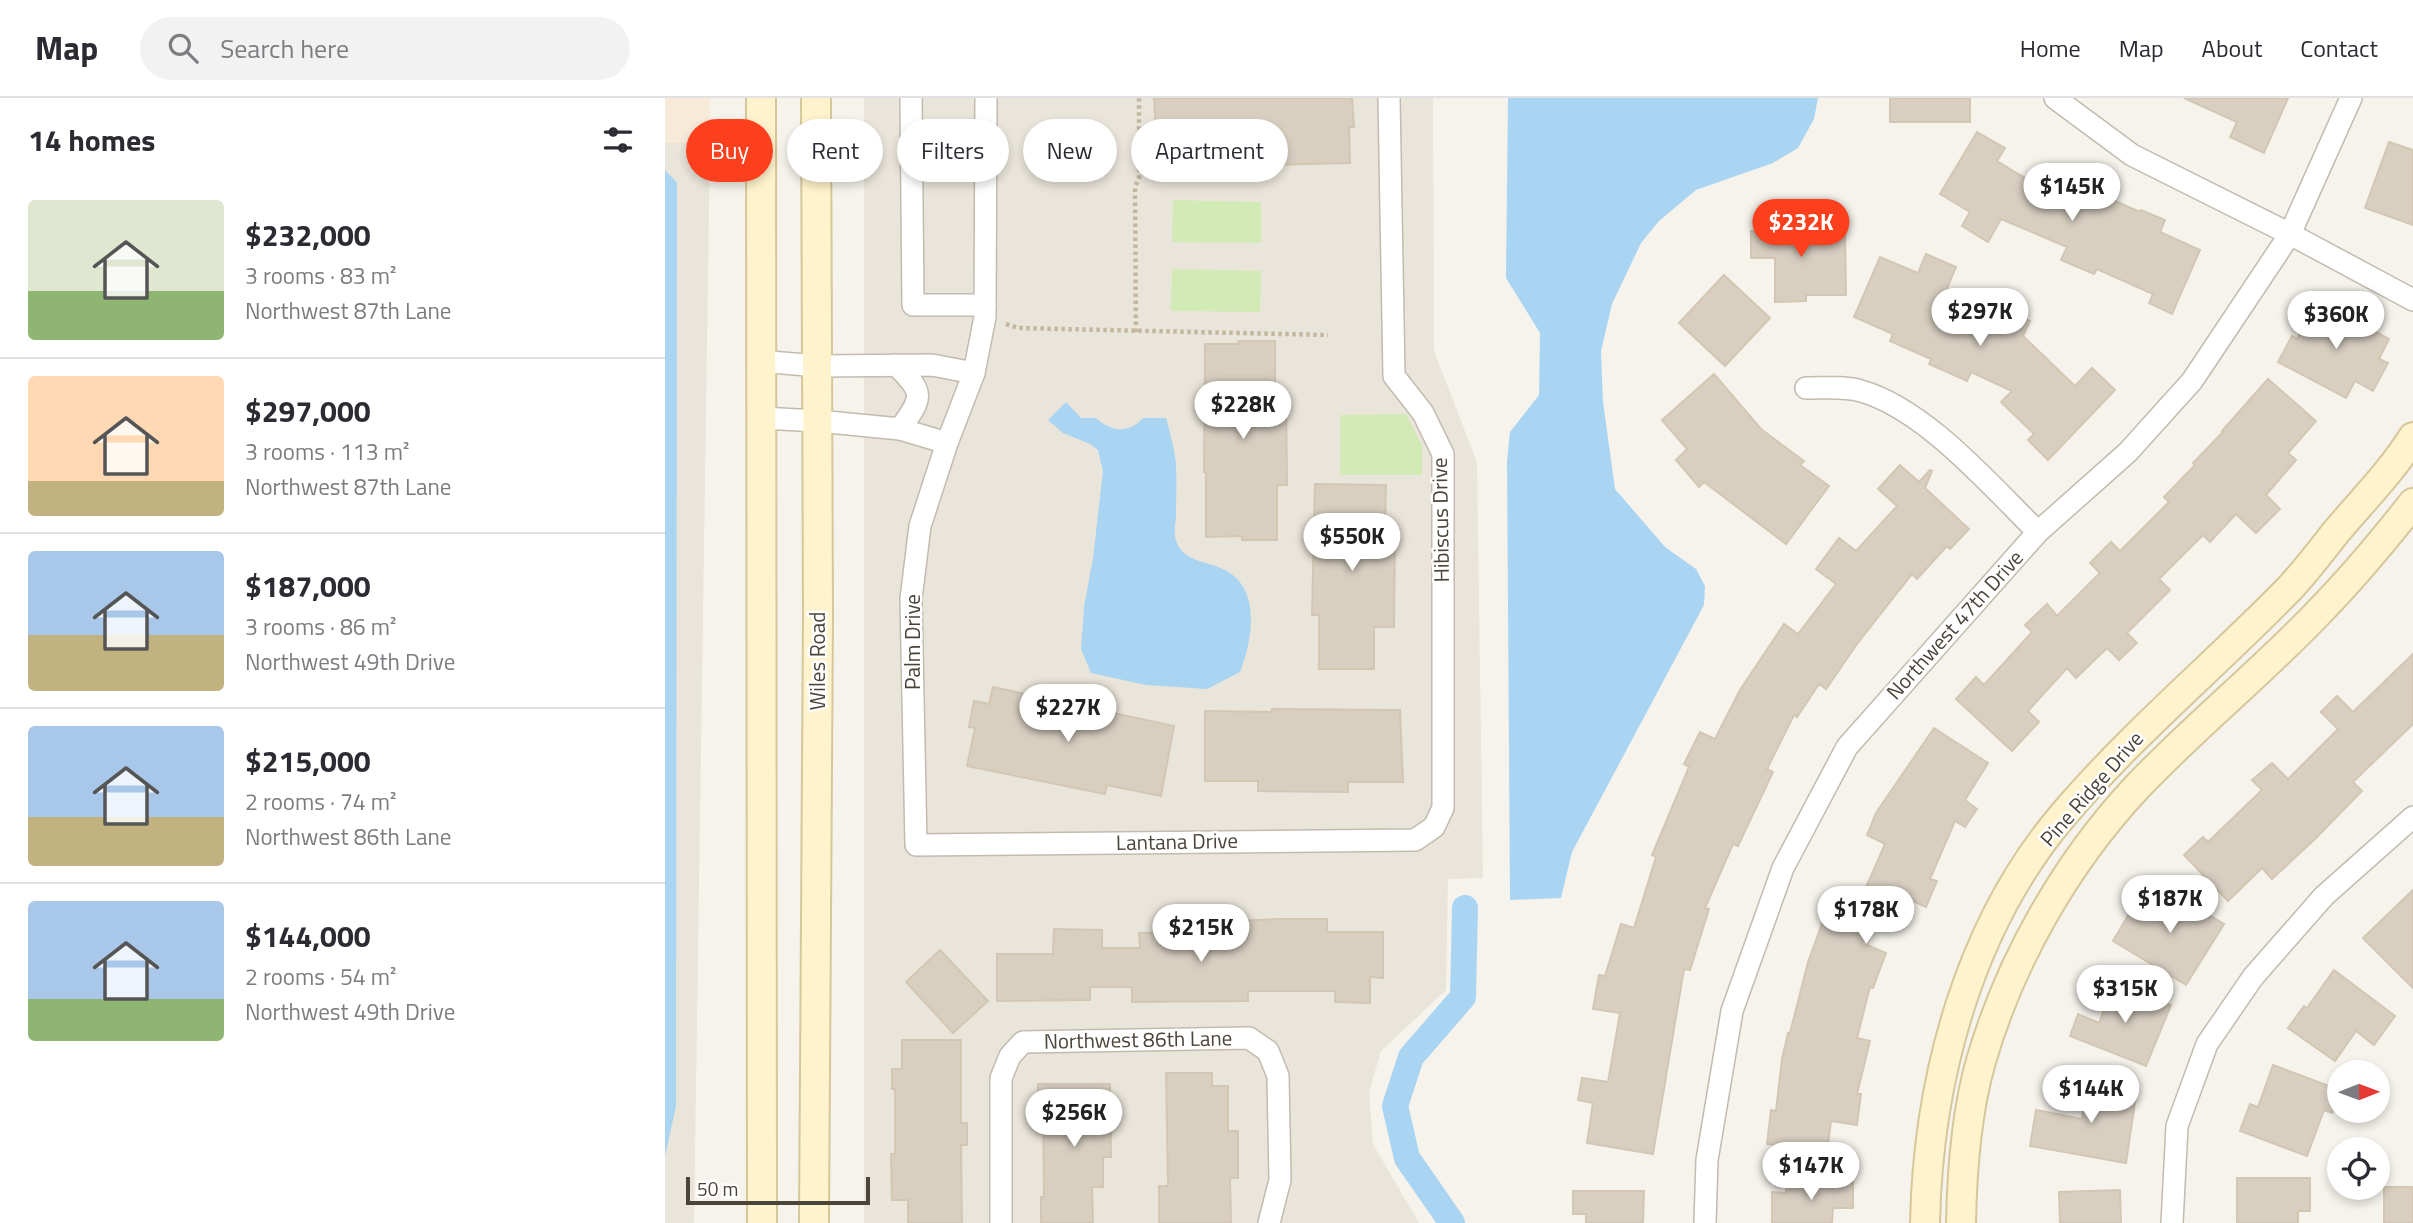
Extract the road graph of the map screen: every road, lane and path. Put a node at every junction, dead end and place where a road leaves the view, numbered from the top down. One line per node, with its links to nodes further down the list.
1 (761, 98): 14 (main road)
2 (816, 98): 16 (main road, Wiles Road)
3 (911, 98): 11 (street)
4 (986, 98): 11 (street, Palm Drive)
5 (1139, 98): 12 (path)
6 (1389, 98): 27 (street, Hibiscus Drive)
7 (2055, 98): 9 (street)
8 (2351, 98): 9 (street, Northwest 47th Drive)
9 (2290, 234): 10 (street); 25 (street, Northwest 47th Drive)
10 (2413, 300)
11 (985, 311): 12 (path); 17 (street, Palm Drive)
12 (1136, 332): 13 (path)
13 (1328, 335)
14 (760, 361): 16 (street); 19 (main road)
15 (896, 365): 16 (street); 17 (street); 21 (street)
16 (818, 366): 20 (main road, Wiles Road)
17 (974, 373): 23 (street, Palm Drive)
18 (1806, 388): 25 (street)
19 (760, 418): 20 (street); 29 (main road)
20 (818, 421): 21 (street); 30 (main road, Wiles Road)
21 (900, 429): 23 (street)
22 (2413, 437): 34 (main road, Pine Ridge Drive)
23 (947, 443): 28 (street, Palm Drive)
24 (2413, 503): 35 (main road, Pine Ridge Drive)
25 (2038, 532): 33 (street, Northwest 47th Drive)
26 (2413, 817): 36 (street)
27 (1434, 827): 28 (street, Lantana Drive)
28 (916, 845)
29 (762, 1223)
30 (814, 1223)
31 (1001, 1223): 32 (street, Northwest 86th Lane)
32 (1269, 1223)
33 (1705, 1223)
34 (1925, 1223)
35 (1961, 1223)
36 (2172, 1223)

